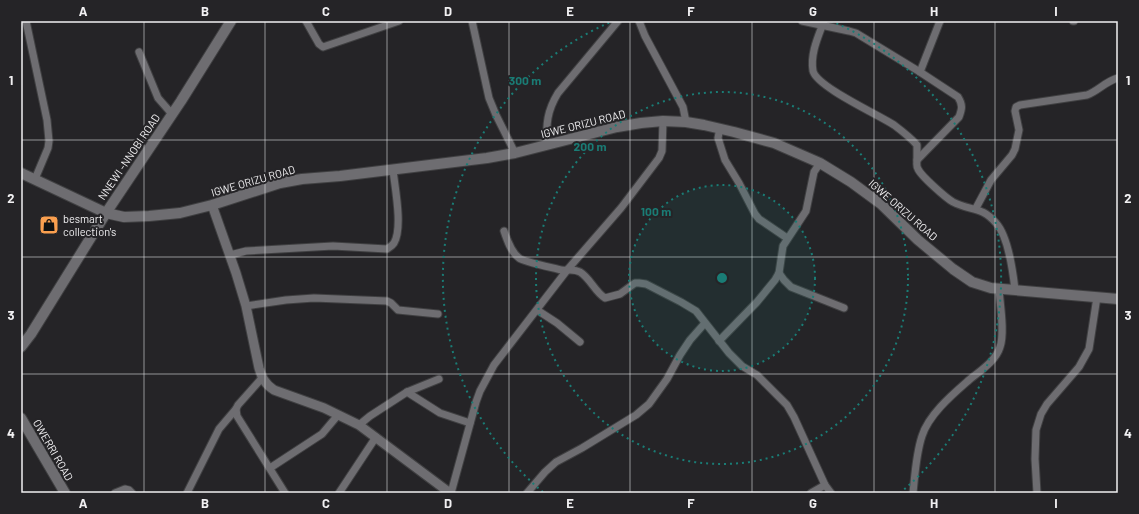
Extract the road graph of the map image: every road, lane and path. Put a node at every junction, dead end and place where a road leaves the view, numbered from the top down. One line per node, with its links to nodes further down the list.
1 (26, 21): 24 (street)
2 (232, 21): 14 (main road, NNEWI -NNOBI ROAD)
3 (306, 21): 4 (street)
4 (399, 21)
5 (472, 21): 19 (street)
6 (618, 21): 18 (street)
7 (638, 21): 16 (street)
8 (802, 21): 10 (street)
9 (940, 21): 12 (street)
10 (823, 24): 12 (street); 20 (street)
11 (139, 52): 14 (street)
12 (920, 72): 20 (street)
13 (1118, 78): 26 (street)
14 (172, 114): 27 (main road, NNEWI -NNOBI ROAD)
15 (663, 121): 16 (main road, IGWE ORIZU ROAD); 18 (main road, IGWE ORIZU ROAD); 31 (street)
16 (686, 122): 17 (main road, IGWE ORIZU ROAD)
17 (720, 128): 21 (main road, IGWE ORIZU ROAD); 29 (street)
18 (546, 145): 19 (main road, IGWE ORIZU ROAD)
19 (515, 153): 22 (main road, IGWE ORIZU ROAD)
20 (917, 160): 26 (street)
21 (820, 163): 29 (street); 33 (main road, IGWE ORIZU ROAD)
22 (393, 170): 25 (main road, IGWE ORIZU ROAD); 30 (street)
23 (21, 173): 24 (main road, IGWE ORIZU ROAD)
24 (35, 179): 27 (main road, IGWE ORIZU ROAD)
25 (212, 205): 27 (main road, IGWE ORIZU ROAD); 30 (street)
26 (976, 208): 34 (street)
27 (106, 212): 44 (main road, NNEWI -NNOBI ROAD)
28 (504, 231): 31 (street)
29 (787, 238): 32 (street)
30 (230, 255): 37 (street)
31 (568, 270): 39 (street); 41 (street)
32 (779, 273): 38 (street); 42 (street)
33 (999, 289): 34 (main road, IGWE ORIZU ROAD); 66 (street)
34 (1015, 290): 35 (main road, IGWE ORIZU ROAD)
35 (1097, 297): 36 (main road, IGWE ORIZU ROAD); 67 (street)
36 (1118, 299)
37 (246, 306): 40 (street); 45 (street)
38 (844, 308)
39 (537, 310): 43 (street); 51 (street)
40 (438, 314)
41 (705, 323): 42 (street); 63 (street)
42 (718, 341): 55 (street)
43 (580, 342)
44 (21, 347)
45 (262, 378): 48 (street); 49 (street)
46 (439, 379): 47 (street)
47 (407, 392): 51 (street); 52 (street)
48 (236, 409): 54 (street); 59 (street)
49 (338, 415): 52 (street); 54 (street)
50 (22, 423): 56 (main road, OWERRI ROAD)
51 (470, 423): 62 (street)
52 (359, 425): 53 (street)
53 (376, 437): 61 (street); 62 (street)
54 (270, 468): 60 (street)
55 (825, 485): 64 (street); 65 (street)
56 (65, 493)
57 (115, 493): 58 (street)
58 (132, 493)
59 (187, 493)
60 (285, 493)
61 (339, 493)
62 (450, 493)
63 (527, 493)
64 (811, 493)
65 (831, 493)
66 (913, 493)
67 (1037, 493)

